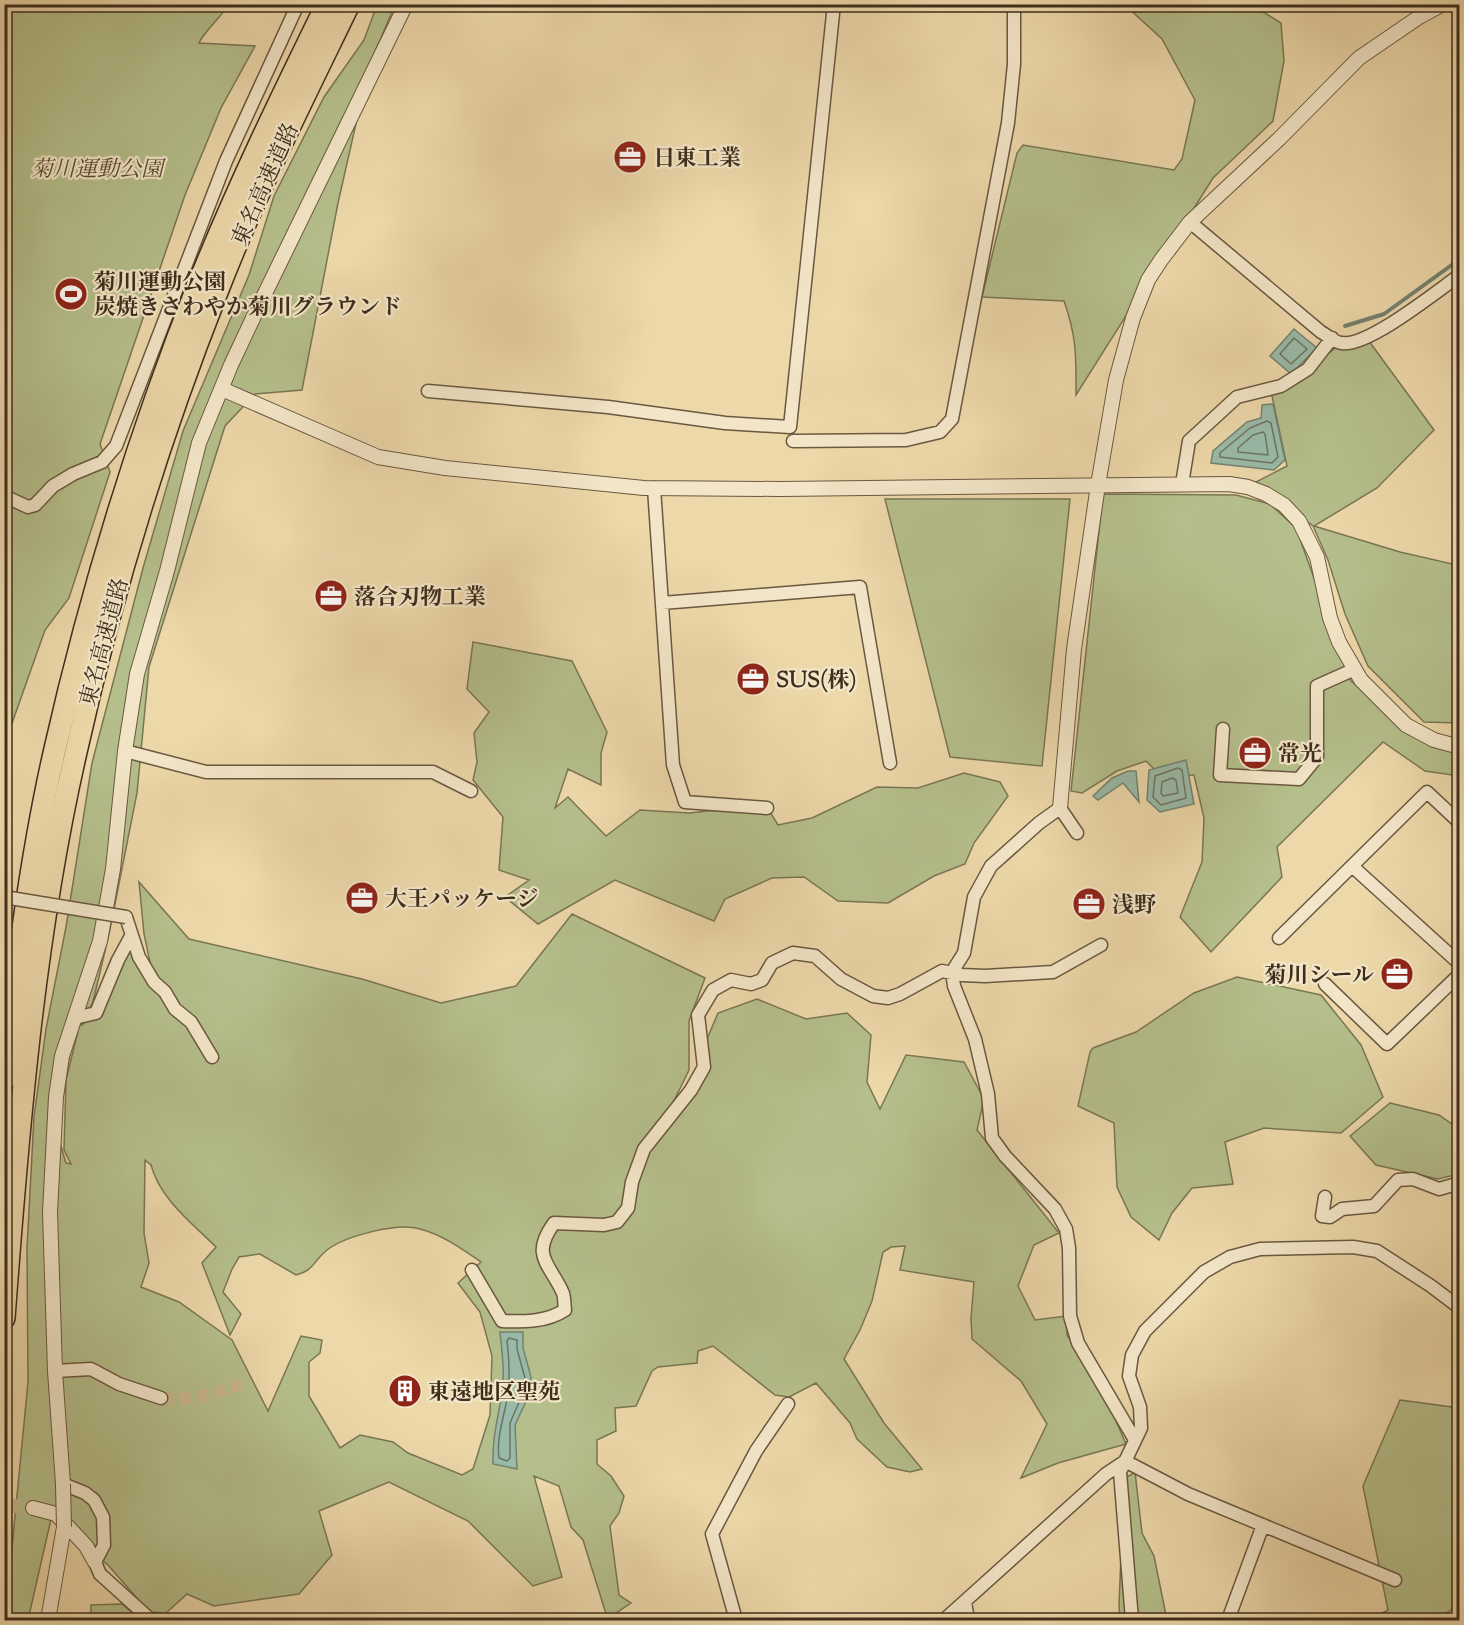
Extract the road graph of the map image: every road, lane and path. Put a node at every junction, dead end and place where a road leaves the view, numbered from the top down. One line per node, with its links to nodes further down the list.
1 (298, 4): 17 (street)
2 (327, 4): 40 (highway, 東名高速道路)
3 (349, 4): 45 (highway, 東名高速道路)
4 (406, 4): 11 (street)
5 (834, 4): 12 (street)
6 (1014, 4): 13 (street)
7 (1443, 4): 8 (street)
8 (1190, 222): 10 (street); 15 (street)
9 (1460, 275): 10 (street)
10 (1332, 338): 14 (street)
11 (222, 389): 16 (street); 22 (street)
12 (428, 391)
13 (793, 441)
14 (1182, 484): 15 (street); 19 (street)
15 (1098, 485): 16 (street); 25 (street)
16 (654, 488): 18 (street)
17 (4, 496)
18 (662, 603): 23 (street); 26 (street)
19 (1355, 669): 20 (street); 21 (street)
20 (1223, 729)
21 (1460, 747)
22 (125, 751): 24 (street); 38 (street)
23 (890, 762)
24 (471, 791)
25 (1060, 807): 28 (street); 35 (street)
26 (767, 808)
27 (1460, 823): 29 (street)
28 (1077, 833)
29 (1352, 866): 32 (street); 34 (street)
30 (4, 897): 31 (street, bridge)
31 (131, 936): 38 (street); 39 (street)
32 (1279, 939)
33 (1101, 945): 35 (street)
34 (1460, 964)
35 (952, 972): 43 (street); 49 (street)
36 (1460, 974): 37 (street)
37 (1325, 984)
38 (75, 1018): 46 (street)
39 (212, 1057)
40 (4, 1080)
41 (1460, 1183): 42 (street)
42 (1325, 1197)
43 (472, 1270)
44 (1460, 1308): 49 (street)
45 (4, 1318)
46 (55, 1371): 47 (street); 51 (street)
47 (161, 1398)
48 (788, 1404): 59 (street)
49 (1135, 1440): 50 (street)
50 (1125, 1461): 53 (street); 56 (street); 62 (street)
51 (63, 1484): 54 (street); 57 (street, bridge)
52 (33, 1508): 54 (street)
53 (1263, 1525): 55 (street); 63 (street)
54 (94, 1562): 58 (street)
55 (1395, 1580)
56 (965, 1602): 60 (street); 61 (street)
57 (48, 1620)
58 (151, 1620)
59 (736, 1620)
60 (945, 1620)
61 (969, 1620)
62 (1132, 1620)
63 (1228, 1620)

